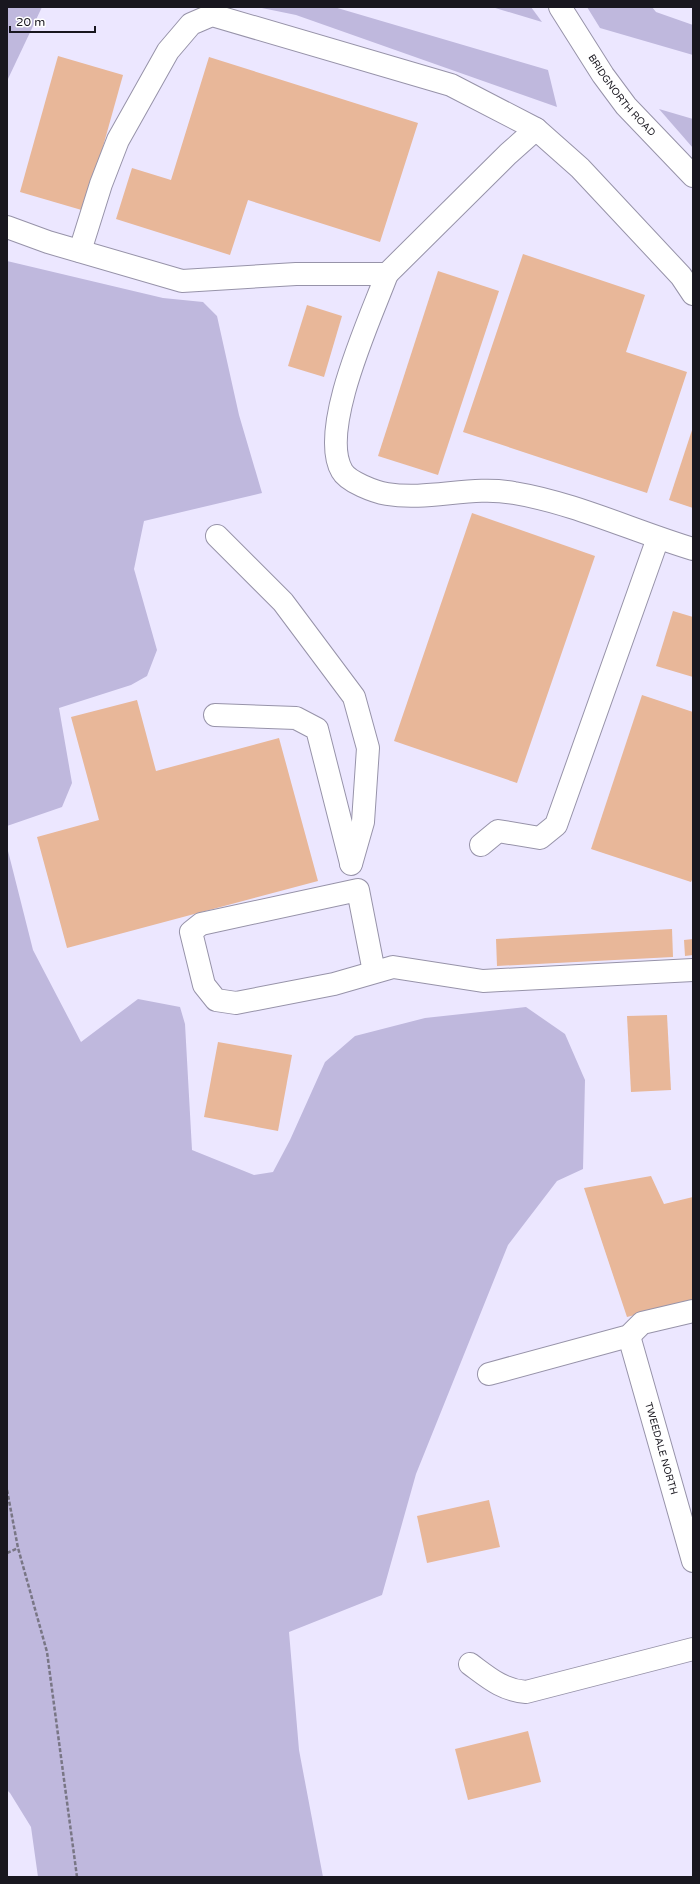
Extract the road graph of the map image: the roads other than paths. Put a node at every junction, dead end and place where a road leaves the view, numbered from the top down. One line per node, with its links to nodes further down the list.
1 (560, 7): 3 (street, BRIDGNORTH ROAD)
2 (536, 129): 5 (street); 6 (street); 7 (street)
3 (693, 176)
4 (7, 227): 5 (street)
5 (80, 251): 6 (street)
6 (387, 274): 9 (street)
7 (693, 294)
8 (218, 536): 13 (street)
9 (658, 538): 10 (street); 12 (street)
10 (693, 549)
11 (215, 715): 13 (street)
12 (481, 846)
13 (351, 864): 14 (street)
14 (358, 890): 16 (street); 16 (street)
15 (693, 970): 16 (street)
16 (374, 972)
17 (693, 1311): 18 (street)
18 (629, 1336): 19 (street); 20 (street, TWEEDALE NORTH)
19 (489, 1374)
20 (693, 1561)
21 (693, 1649): 22 (street)
22 (470, 1664)

